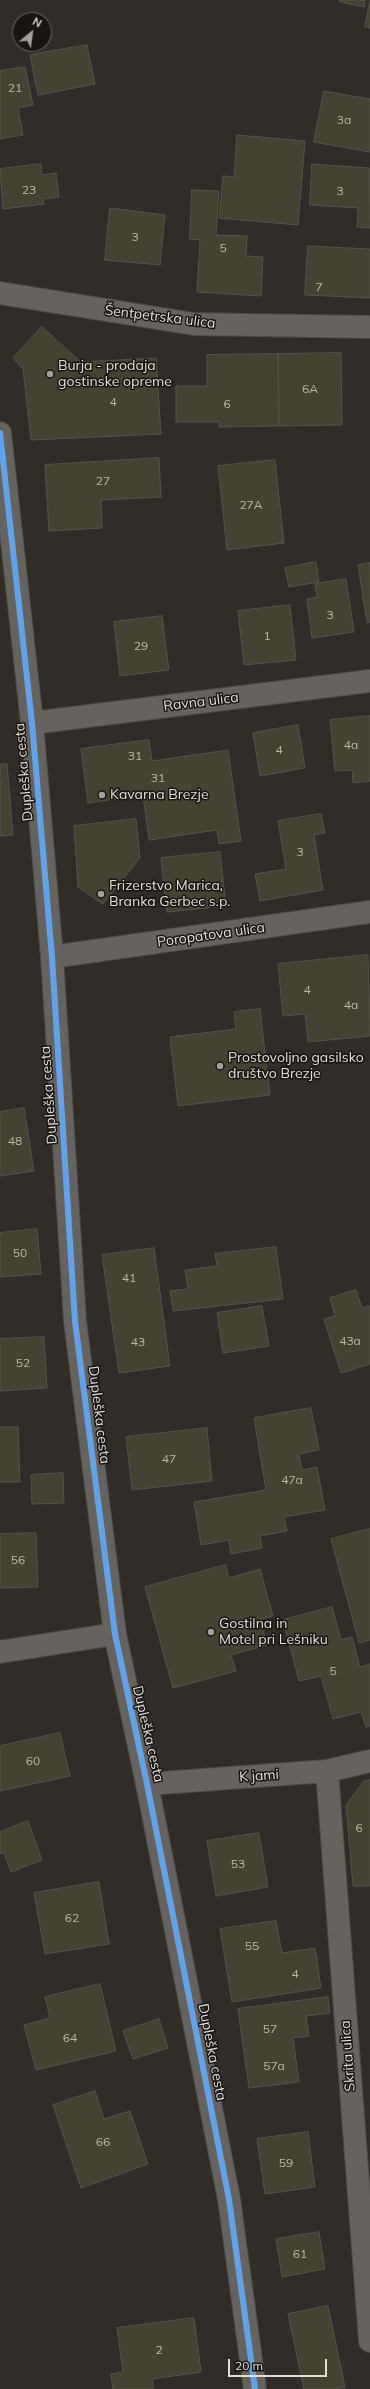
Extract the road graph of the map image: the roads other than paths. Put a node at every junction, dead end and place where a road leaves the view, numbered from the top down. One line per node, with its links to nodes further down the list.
1 (0, 293): 2 (street, Šentpetrska ulica)
2 (370, 327)
3 (0, 433): 5 (street, Dupleška cesta)
4 (370, 681): 5 (street, Ravna ulica)
5 (32, 723): 7 (street, Dupleška cesta)
6 (370, 912): 7 (street, Poropatova ulica)
7 (52, 957): 8 (street, Dupleška cesta)
8 (114, 1634): 9 (street); 12 (street, Dupleška cesta)
9 (0, 1652)
10 (370, 1761): 11 (street, K jami)
11 (327, 1771): 12 (street, K jami); 13 (street, Skrita ulica)
12 (147, 1784): 14 (street, Dupleška cesta)
13 (370, 2341)
14 (255, 2389)

